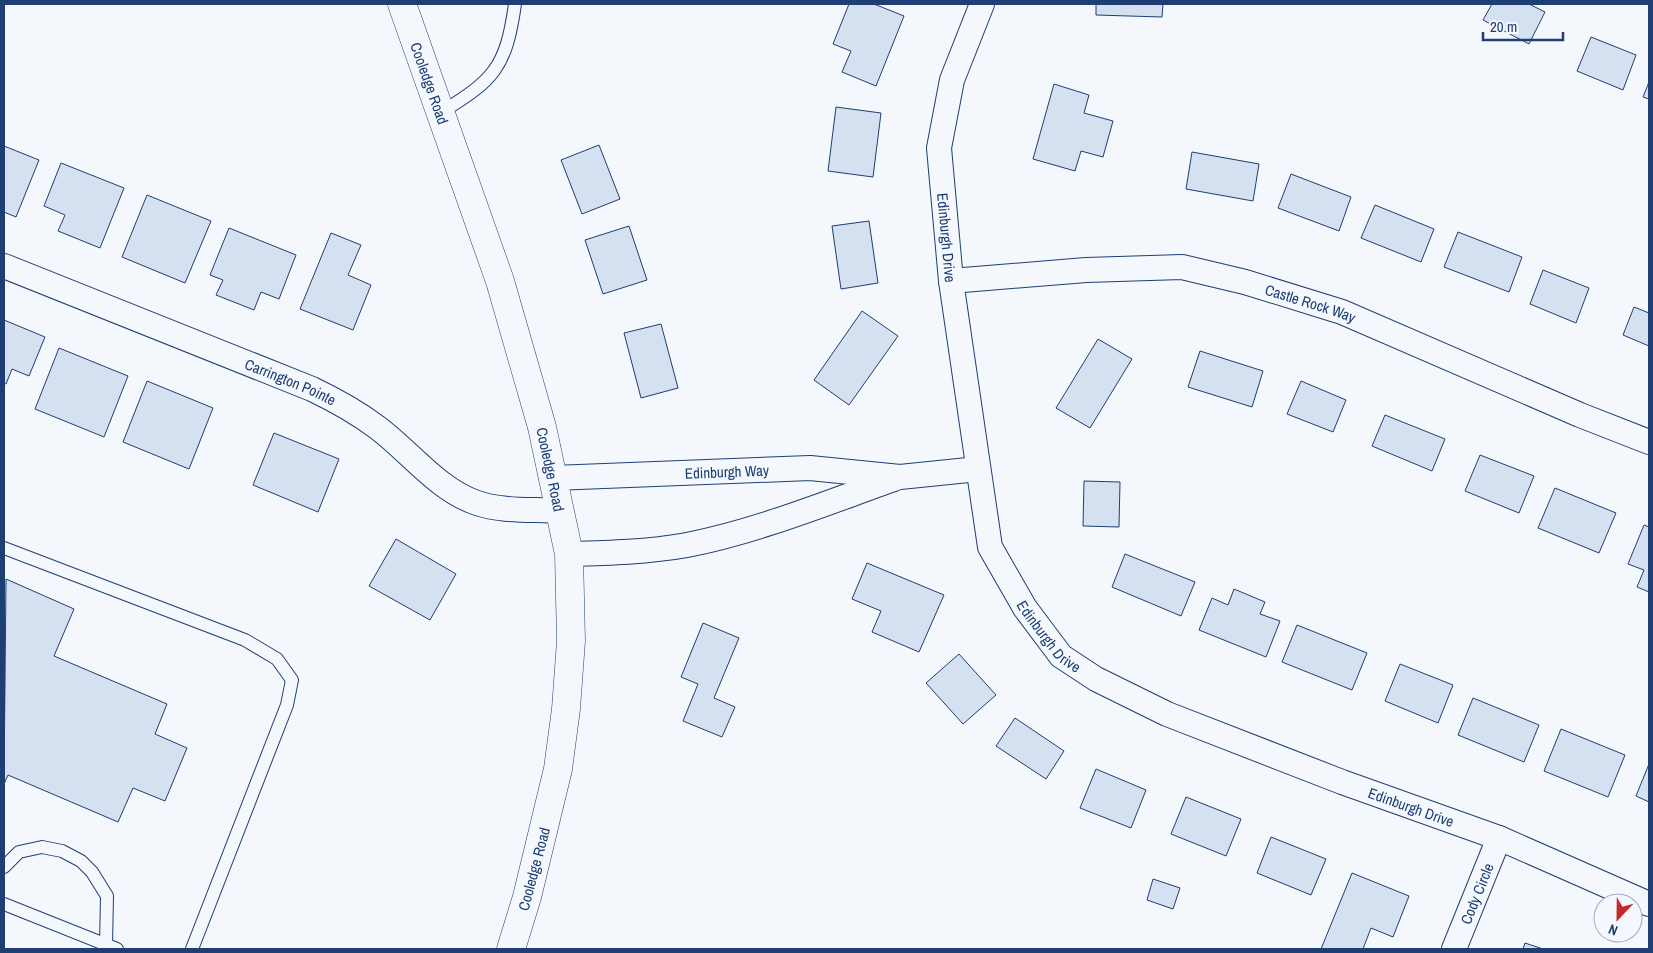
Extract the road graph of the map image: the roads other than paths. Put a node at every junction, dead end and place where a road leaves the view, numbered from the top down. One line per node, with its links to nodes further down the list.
1 (402, 4): 4 (street, Cooledge Road)
2 (515, 4): 4 (lane)
3 (982, 4): 6 (street, Edinburgh Drive)
4 (440, 114): 10 (street, Cooledge Road)
5 (4, 266): 11 (street, Carrington Pointe)
6 (951, 280): 7 (street, Castle Rock Way); 8 (street, Edinburgh Drive)
7 (1649, 442)
8 (978, 469): 9 (street, Edinburgh Way); 14 (street, Edinburgh Drive)
9 (900, 477): 10 (street, Edinburgh Way); 13 (street, Edinburgh Way)
10 (553, 478): 11 (street, Cooledge Road)
11 (560, 511): 13 (street, Cooledge Road)
12 (4, 548): 19 (lane)
13 (569, 554): 20 (street, Cooledge Road)
14 (1499, 838): 17 (street, Edinburgh Drive); 21 (street, Cody Circle)
15 (4, 867): 18 (lane)
16 (4, 904): 18 (lane)
17 (1649, 904)
18 (112, 947)
19 (192, 949)
20 (511, 949)
21 (1454, 949)

